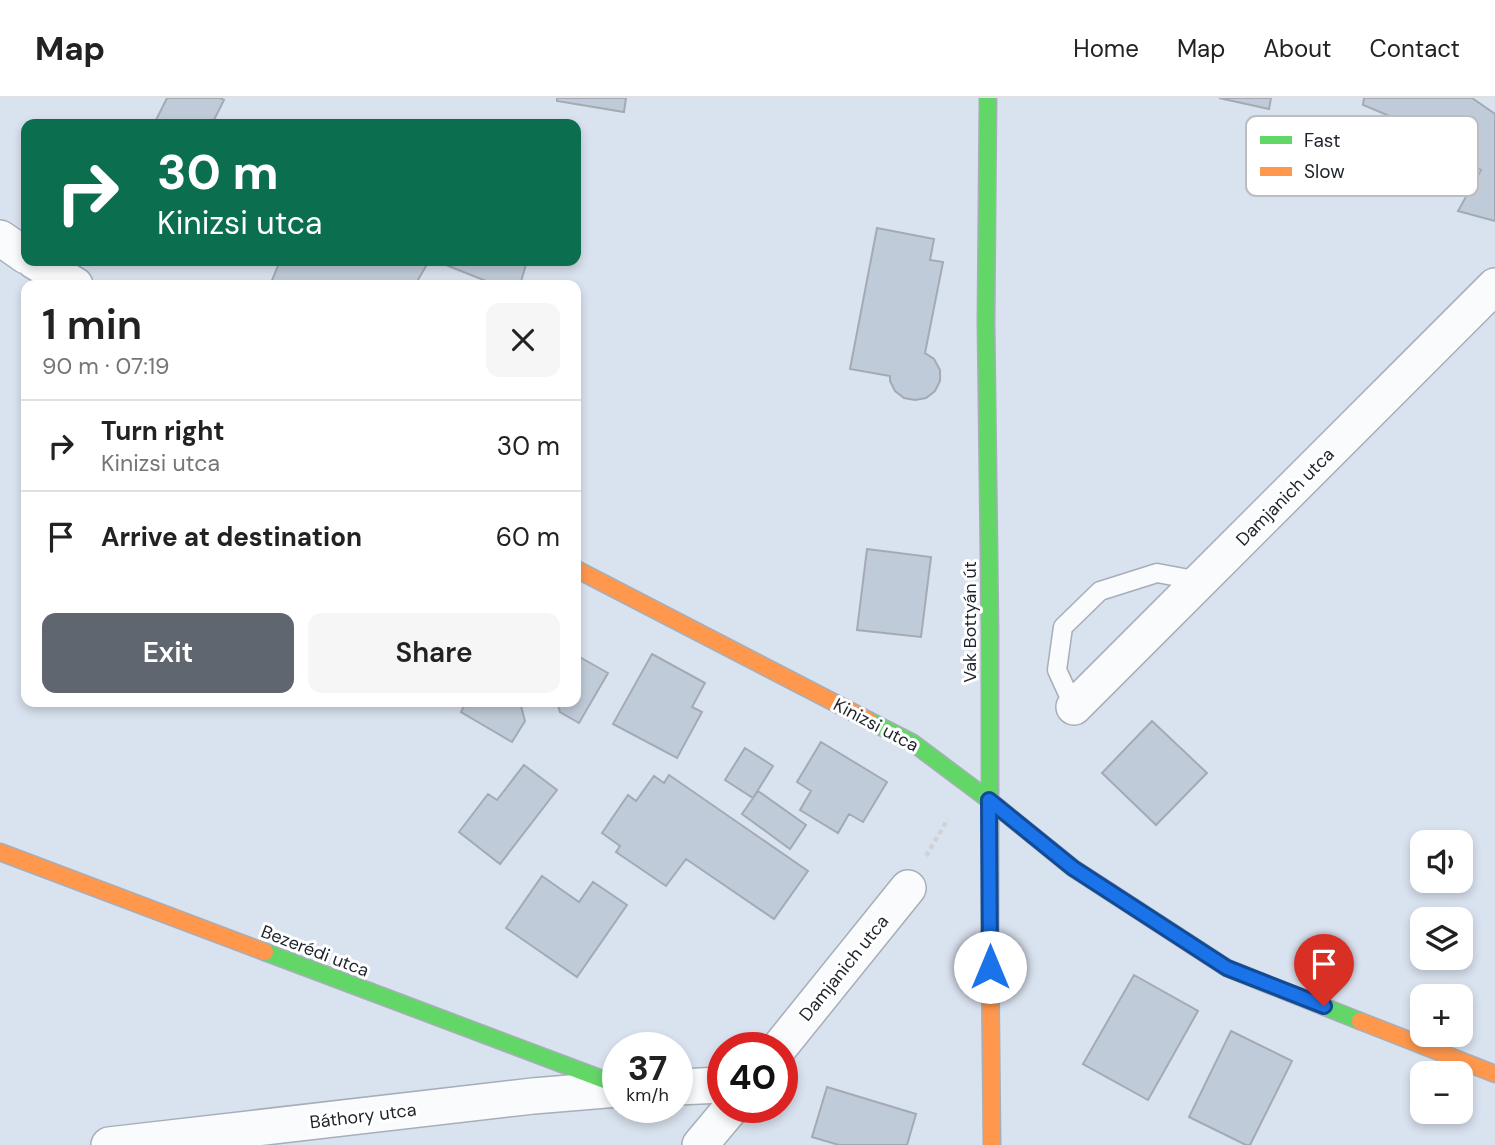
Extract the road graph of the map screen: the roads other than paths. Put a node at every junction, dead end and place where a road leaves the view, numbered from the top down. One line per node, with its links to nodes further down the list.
1 (988, 98): 10 (street, Vak Bottyán út)
2 (0, 238): 3 (street)
3 (21, 253)
4 (43, 266): 5 (street)
5 (66, 280)
6 (1495, 286): 8 (street, Damjanich utca)
7 (581, 572): 10 (street, Kinizsi utca)
8 (1200, 581): 9 (street, Damjanich utca); 9 (lane)
9 (1074, 707)
10 (989, 800): 14 (street, Kinizsi utca); 20 (street, Vak Bottyán út)
11 (0, 852): 15 (street, Bezerédi utca)
12 (908, 888): 13 (street, Damjanich utca)
13 (792, 1032)
14 (1495, 1074)
15 (602, 1081)
16 (602, 1089): 18 (street, Báthory utca)
17 (718, 1123): 19 (street)
18 (109, 1145)
19 (700, 1145)
20 (992, 1145)

